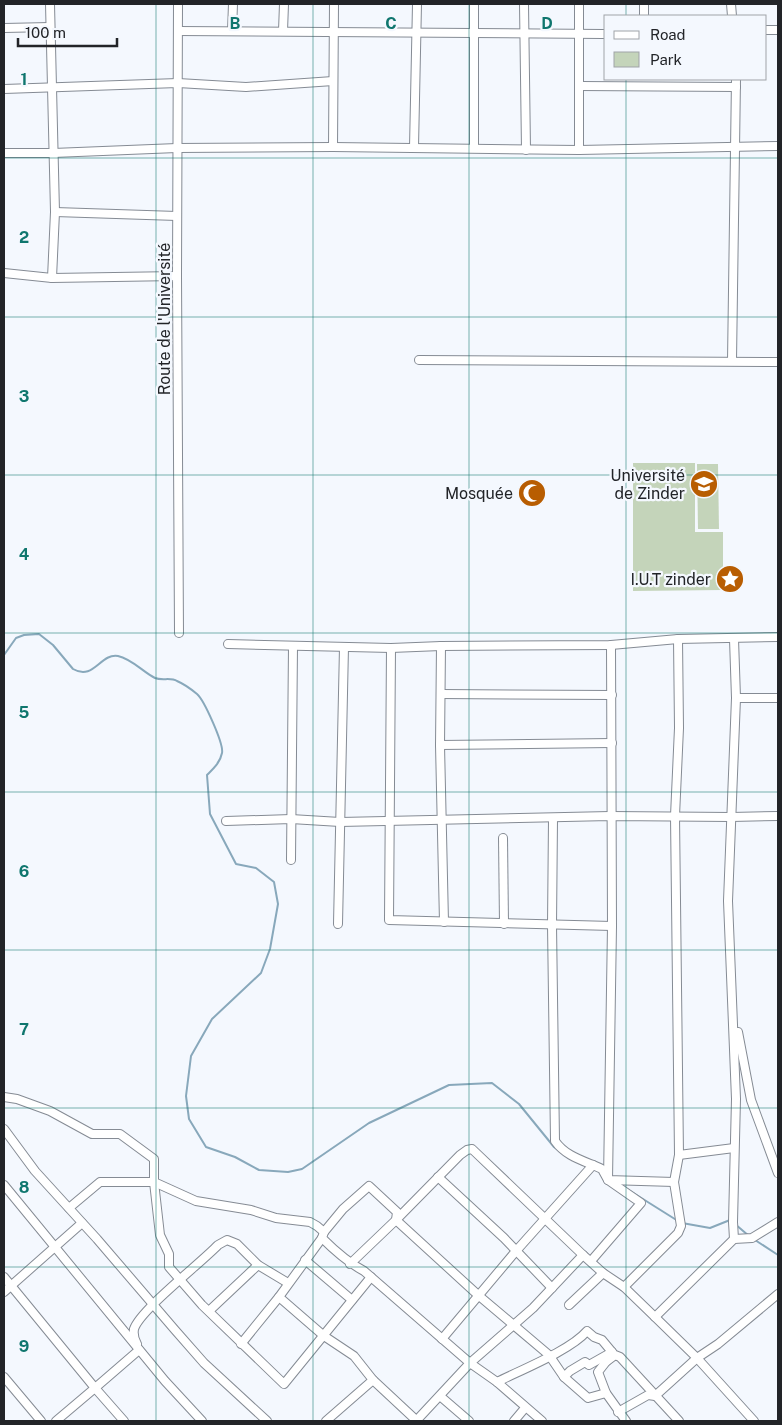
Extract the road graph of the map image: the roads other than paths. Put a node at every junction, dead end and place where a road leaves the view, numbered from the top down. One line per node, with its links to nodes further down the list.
1 (50, 4): 10 (street)
2 (178, 4): 12 (street, Route de l'Université)
3 (233, 4): 13 (street)
4 (284, 4): 14 (street)
5 (334, 4): 15 (street)
6 (417, 4): 16 (street)
7 (474, 4): 18 (street)
8 (524, 4): 17 (street)
9 (580, 4): 19 (street)
10 (50, 27): 11 (street); 24 (street)
11 (4, 28)
12 (178, 31): 13 (street); 22 (street, Route de l'Université)
13 (232, 31): 14 (street)
14 (284, 31): 15 (street)
15 (334, 31): 16 (street); 21 (street)
16 (417, 32): 18 (street); 30 (street)
17 (524, 32): 18 (street); 19 (street); 33 (street)
18 (474, 33): 32 (street)
19 (580, 34): 20 (street); 25 (street)
20 (604, 34)
21 (333, 81): 22 (street); 27 (street)
22 (178, 83): 24 (street); 31 (street, Route de l'Université)
23 (736, 83): 25 (street); 28 (street)
24 (52, 86): 26 (street); 36 (street)
25 (580, 86): 34 (street)
26 (4, 89)
27 (332, 146): 30 (street); 31 (street)
28 (735, 146): 29 (street); 34 (street); 43 (street)
29 (778, 146)
30 (414, 147): 32 (street)
31 (177, 148): 36 (street); 38 (street, Route de l'Université)
32 (474, 148): 33 (street)
33 (526, 150): 34 (street)
34 (580, 150)
35 (4, 152): 36 (street)
36 (53, 153): 37 (street)
37 (55, 212): 38 (street); 41 (street)
38 (177, 216): 40 (street, Route de l'Université)
39 (4, 273): 41 (street)
40 (177, 276): 41 (street); 45 (street, Route de l'Université)
41 (52, 278)
42 (419, 360): 43 (street)
43 (732, 362): 44 (street)
44 (778, 362)
45 (179, 633)
46 (778, 637): 48 (street)
47 (678, 639): 48 (street); 50 (street); 62 (street)
48 (734, 639): 57 (street)
49 (228, 644): 51 (street)
50 (611, 645): 52 (street); 56 (street)
51 (293, 646): 53 (street); 66 (street)
52 (441, 646): 54 (street); 55 (street)
53 (344, 647): 54 (street); 69 (street)
54 (391, 648): 70 (street)
55 (441, 694): 56 (street); 60 (street)
56 (612, 695): 59 (street)
57 (736, 698): 58 (street); 64 (street)
58 (778, 698)
59 (612, 744): 60 (street); 61 (street)
60 (440, 745): 67 (street)
61 (610, 816): 62 (street); 65 (street); 77 (street)
62 (675, 816): 64 (street); 82 (street)
63 (778, 816): 64 (street)
64 (730, 817): 78 (street)
65 (553, 818): 67 (street); 76 (street)
66 (291, 819): 68 (street); 69 (street); 72 (street)
67 (441, 819): 70 (street); 73 (street)
68 (226, 821)
69 (340, 822): 70 (street); 74 (street)
70 (389, 822): 73 (street)
71 (503, 838): 75 (street)
72 (291, 860)
73 (444, 922): 75 (street)
74 (338, 924)
75 (504, 924): 76 (street)
76 (552, 925): 77 (street); 83 (street)
77 (612, 926): 86 (street)
78 (733, 1005): 81 (street); 84 (street)
79 (4, 1097): 87 (street)
80 (4, 1129): 90 (street)
81 (734, 1148): 82 (street); 96 (street)
82 (679, 1155): 88 (street)
83 (594, 1165): 86 (street); 91 (street)
84 (778, 1173)
85 (438, 1177): 91 (street); 92 (street); 98 (street)
86 (608, 1180): 88 (street); 101 (street)
87 (154, 1182): 90 (street); 95 (street); 107 (street)
88 (674, 1182): 110 (street)
89 (4, 1185): 97 (street)
90 (69, 1208): 94 (street)
91 (546, 1219): 98 (street); 99 (street)
92 (396, 1220): 95 (street); 102 (street); 114 (street)
93 (778, 1222): 96 (street)
94 (82, 1223): 97 (street); 117 (street)
95 (323, 1235): 100 (street); 102 (street)
96 (734, 1239): 120 (street)
97 (55, 1247): 109 (street); 125 (street)
98 (516, 1251): 111 (street); 114 (street)
99 (583, 1255): 101 (street); 111 (street)
100 (305, 1260): 108 (street); 116 (street)
101 (591, 1261): 104 (street)
102 (350, 1264): 106 (street)
103 (258, 1265): 107 (street); 108 (street); 119 (street)
104 (604, 1273): 110 (street); 118 (street)
105 (4, 1277): 109 (street)
106 (371, 1277): 116 (street); 123 (street)
107 (180, 1280): 117 (street); 119 (street)
108 (288, 1283): 115 (street)
109 (12, 1286): 112 (street); 135 (street)
110 (624, 1287): 120 (street)
111 (552, 1288): 121 (street)
112 (4, 1292)
113 (778, 1294): 128 (street)
114 (478, 1295): 121 (street); 123 (street)
115 (279, 1296): 122 (street); 124 (street)
116 (352, 1300): 122 (street)
117 (154, 1305): 125 (street); 145 (street)
118 (569, 1305)
119 (209, 1311): 124 (street)
120 (655, 1317): 128 (street)
121 (513, 1325): 127 (street); 130 (street)
122 (324, 1336): 124 (street); 133 (street)
123 (442, 1338): 130 (street)
124 (241, 1344)
125 (139, 1350): 135 (street); 144 (street)
126 (612, 1352): 127 (street); 129 (street); 132 (street)
127 (549, 1356): 132 (street); 134 (street)
128 (697, 1358): 138 (street); 153 (street)
129 (607, 1361): 136 (street); 138 (street)
130 (470, 1363): 134 (street); 137 (street)
131 (4, 1377): 141 (street)
132 (564, 1378): 136 (street)
133 (373, 1380): 146 (street); 147 (street)
134 (497, 1382): 139 (street)
135 (95, 1388): 142 (street); 143 (street)
136 (606, 1393): 140 (street)
137 (440, 1396): 147 (street); 148 (street)
138 (655, 1396): 140 (street); 152 (street)
139 (525, 1408): 149 (street); 150 (street)
140 (618, 1412): 151 (street)
141 (41, 1421)
142 (56, 1421)
143 (124, 1421)
144 (202, 1421)
145 (267, 1421)
146 (326, 1421)
147 (416, 1421)
148 (469, 1421)
149 (514, 1421)
150 (542, 1421)
151 (626, 1421)
152 (679, 1421)
153 (754, 1421)

